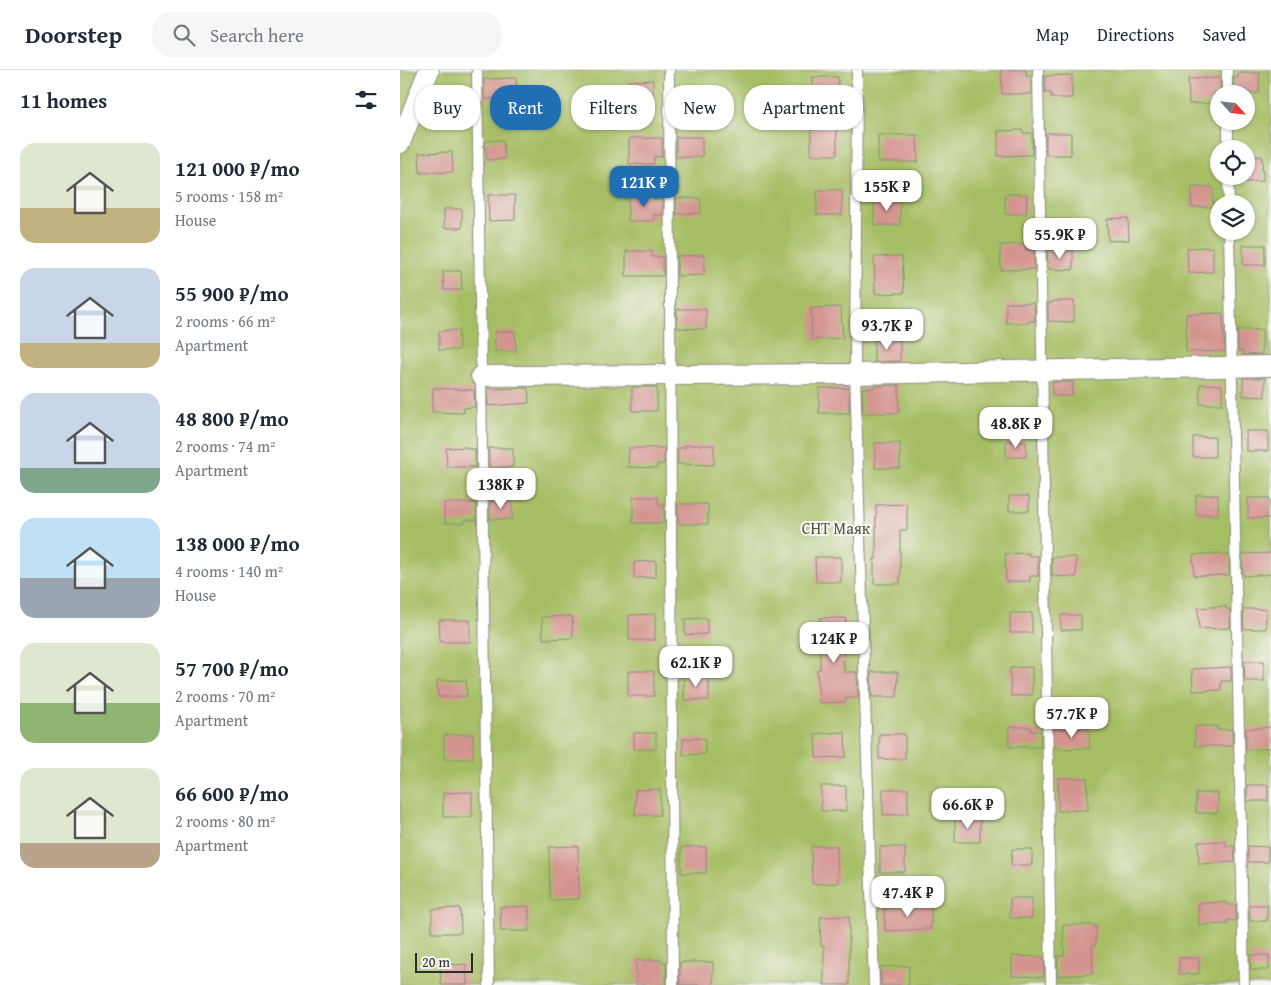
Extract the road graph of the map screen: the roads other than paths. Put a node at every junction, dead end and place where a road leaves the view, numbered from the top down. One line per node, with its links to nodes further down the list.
1 (429, 70): 8 (street)
2 (477, 70): 14 (lane)
3 (669, 70): 15 (lane)
4 (856, 70): 13 (lane)
5 (1038, 70): 12 (lane)
6 (1227, 70): 7 (lane)
7 (1227, 85)
8 (400, 143)
9 (1229, 240): 10 (lane)
10 (1231, 366): 11 (street); 12 (street); 20 (lane)
11 (1271, 366)
12 (1041, 370): 13 (street); 19 (lane)
13 (855, 374): 15 (street); 18 (lane)
14 (481, 376): 15 (street); 16 (lane)
15 (669, 376): 17 (lane)
16 (489, 985)
17 (673, 985)
18 (874, 985)
19 (1051, 985)
20 (1244, 985)

